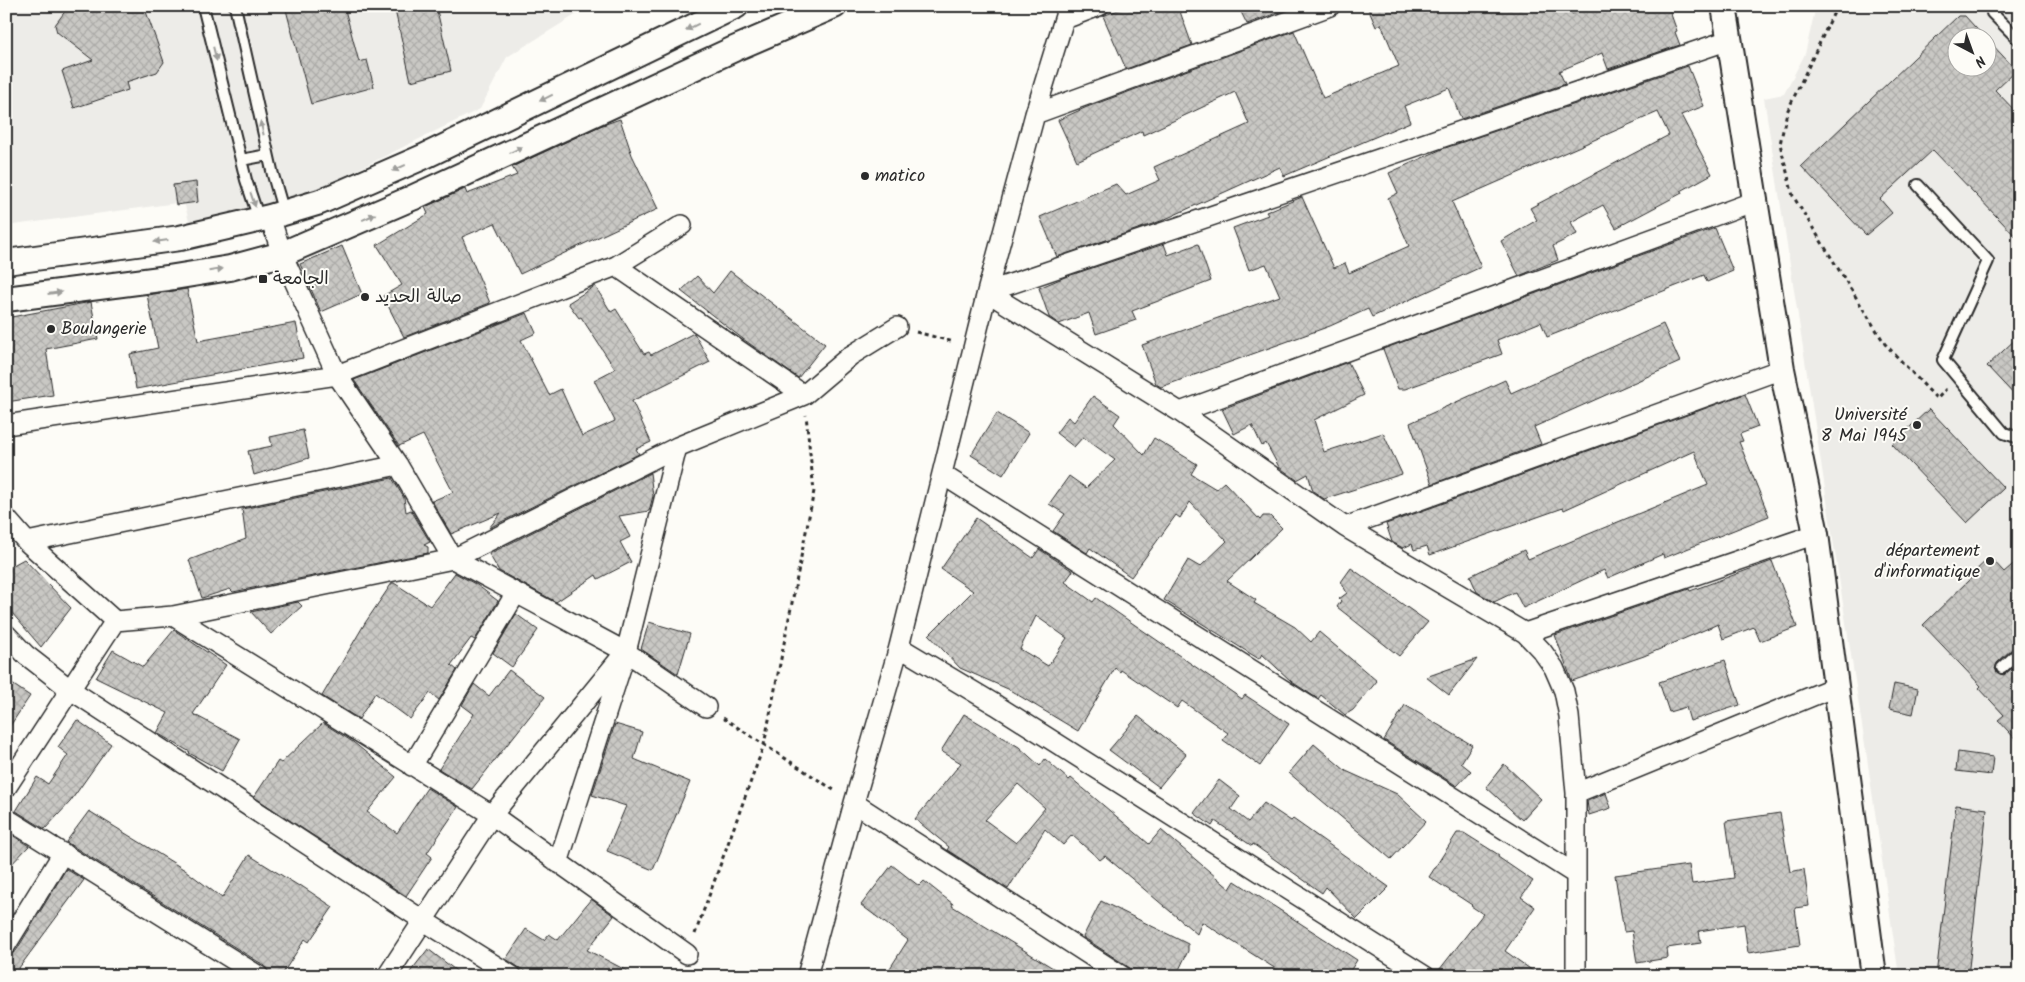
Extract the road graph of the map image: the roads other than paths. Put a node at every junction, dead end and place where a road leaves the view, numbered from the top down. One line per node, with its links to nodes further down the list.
1 (203, 6): 14 (lane, one-way to 14)
2 (234, 6): 13 (lane, one-way to 2)
3 (736, 6): 17 (street, one-way to 17)
4 (834, 6): 19 (street, one-way to 4)
5 (1099, 6): 8 (street)
6 (1330, 6): 12 (street)
7 (1724, 6): 10 (street)
8 (1067, 12): 12 (street)
9 (1992, 13): 11 (lane)
10 (1729, 40): 16 (street); 22 (street)
11 (2019, 40)
12 (1035, 114): 22 (street)
13 (268, 155): 14 (lane); 17 (lane)
14 (241, 160): 17 (lane, one-way to 17)
15 (1918, 185): 30 (lane)
16 (1755, 201): 25 (street); 28 (street)
17 (271, 217): 19 (street); 20 (street, one-way to 20)
18 (682, 224): 21 (street)
19 (282, 254): 23 (street, one-way to 19); 26 (street)
20 (6, 262)
21 (616, 266): 26 (street); 27 (street)
22 (987, 292): 28 (street); 33 (street)
23 (6, 299)
24 (897, 327): 27 (street)
25 (1782, 369): 35 (street); 36 (street)
26 (337, 376): 29 (street); 32 (street)
27 (804, 395): 31 (street)
28 (1180, 412): 35 (street)
29 (6, 425)
30 (2019, 438)
31 (677, 447): 38 (street); 45 (street)
32 (398, 465): 37 (street); 38 (street)
33 (943, 475): 44 (street); 59 (street)
34 (6, 518): 37 (street)
35 (1345, 527): 42 (street)
36 (1816, 534): 42 (street); 48 (street)
37 (27, 542): 41 (street)
38 (454, 559): 39 (street); 40 (street)
39 (516, 593): 45 (street); 51 (street)
40 (172, 616): 41 (street); 51 (street)
41 (115, 621): 49 (street)
42 (1525, 633): 53 (street)
43 (6, 634): 49 (street)
44 (899, 647): 54 (street); 70 (street)
45 (626, 652): 50 (street); 55 (street); 58 (street)
46 (2019, 652): 47 (lane)
47 (2002, 668)
48 (1837, 686): 53 (street); 72 (street)
49 (71, 690): 52 (street); 60 (street)
50 (706, 707)
51 (412, 766): 55 (street)
52 (6, 788)
53 (1576, 793): 59 (street)
54 (854, 803): 65 (street); 69 (street)
55 (492, 816): 58 (street); 60 (street)
56 (6, 818): 57 (street)
57 (62, 853): 61 (street); 66 (street)
58 (558, 863): 63 (street)
59 (1575, 874): 71 (street)
60 (424, 922): 67 (street); 68 (street)
61 (6, 944)
62 (2019, 945): 64 (lane)
63 (687, 954)
64 (2019, 956)
65 (810, 975)
66 (259, 976)
67 (387, 976)
68 (512, 976)
69 (1122, 976)
70 (1425, 976)
71 (1576, 976)
72 (1874, 976)

